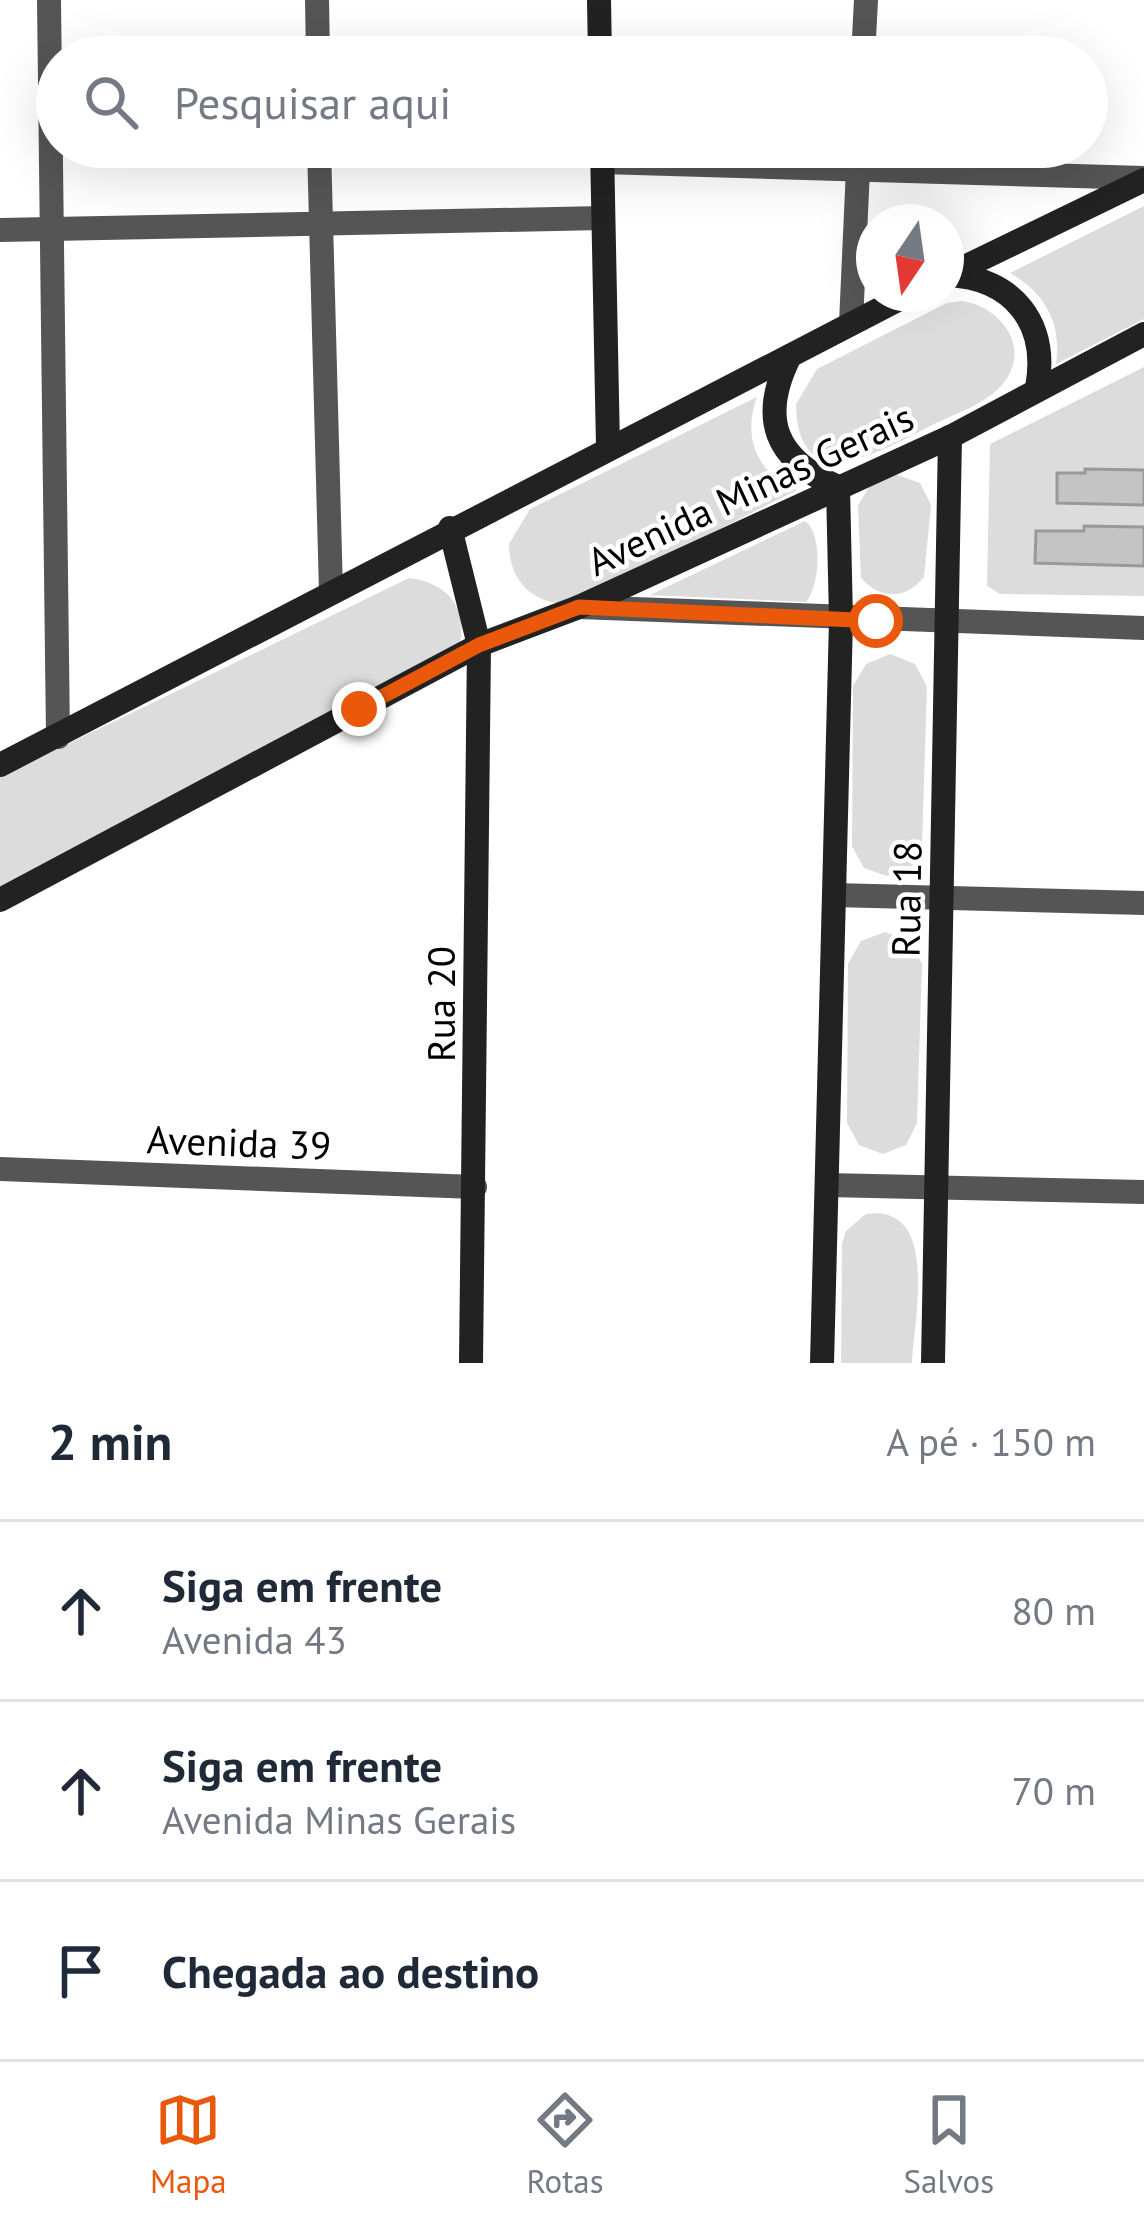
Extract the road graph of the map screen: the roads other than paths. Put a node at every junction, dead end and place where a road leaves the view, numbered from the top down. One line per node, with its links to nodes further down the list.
1 (49, 0): 5 (street)
2 (317, 0): 6 (street)
3 (599, 0): 7 (main road)
4 (866, 0): 8 (street)
5 (49, 36)
6 (318, 36)
7 (600, 36)
8 (864, 36)
9 (50, 168): 17 (street)
10 (319, 168): 16 (street)
11 (602, 168): 15 (main road)
12 (858, 168): 22 (street)
13 (987, 168): 14 (street)
14 (1144, 179): 19 (main road)
15 (603, 218): 16 (street); 27 (main road)
16 (320, 226): 17 (street); 30 (street)
17 (51, 229): 18 (street); 36 (street)
18 (0, 230)
19 (964, 268)
20 (964, 279): 25 (main road)
21 (873, 312): 22 (main road)
22 (851, 323): 24 (main road)
23 (1144, 334): 25 (main road, Avenida Minas Gerais)
24 (790, 356): 27 (main road); 28 (main road)
25 (1037, 388): 26 (main road, Avenida Minas Gerais)
26 (950, 437): 28 (main road, Avenida Minas Gerais); 33 (main road, Rua 18)
27 (608, 447): 29 (main road)
28 (838, 487): 31 (main road, Avenida Minas Gerais); 32 (main road, Rua 18)
29 (450, 528): 30 (main road); 35 (main road, Rua 20)
30 (331, 592): 36 (main road)
31 (579, 607): 32 (street); 35 (main road, Avenida Minas Gerais)
32 (841, 620): 33 (street); 38 (main road, Rua 18)
33 (946, 623): 34 (street); 39 (main road, Rua 18)
34 (1144, 628)
35 (479, 645): 40 (main road, Avenida Minas Gerais); 44 (main road, Rua 20)
36 (58, 737): 37 (main road)
37 (0, 765)
38 (834, 895): 39 (street); 43 (main road, Rua 18)
39 (942, 898): 41 (street); 45 (main road, Rua 18)
40 (0, 900)
41 (1144, 903)
42 (0, 1169): 44 (street, Avenida 39)
43 (826, 1185): 45 (street); 48 (main road, Rua 18)
44 (475, 1187): 47 (main road, Rua 20)
45 (937, 1187): 46 (street); 49 (main road, Rua 18)
46 (1144, 1192)
47 (471, 1363)
48 (822, 1363)
49 (933, 1363)

